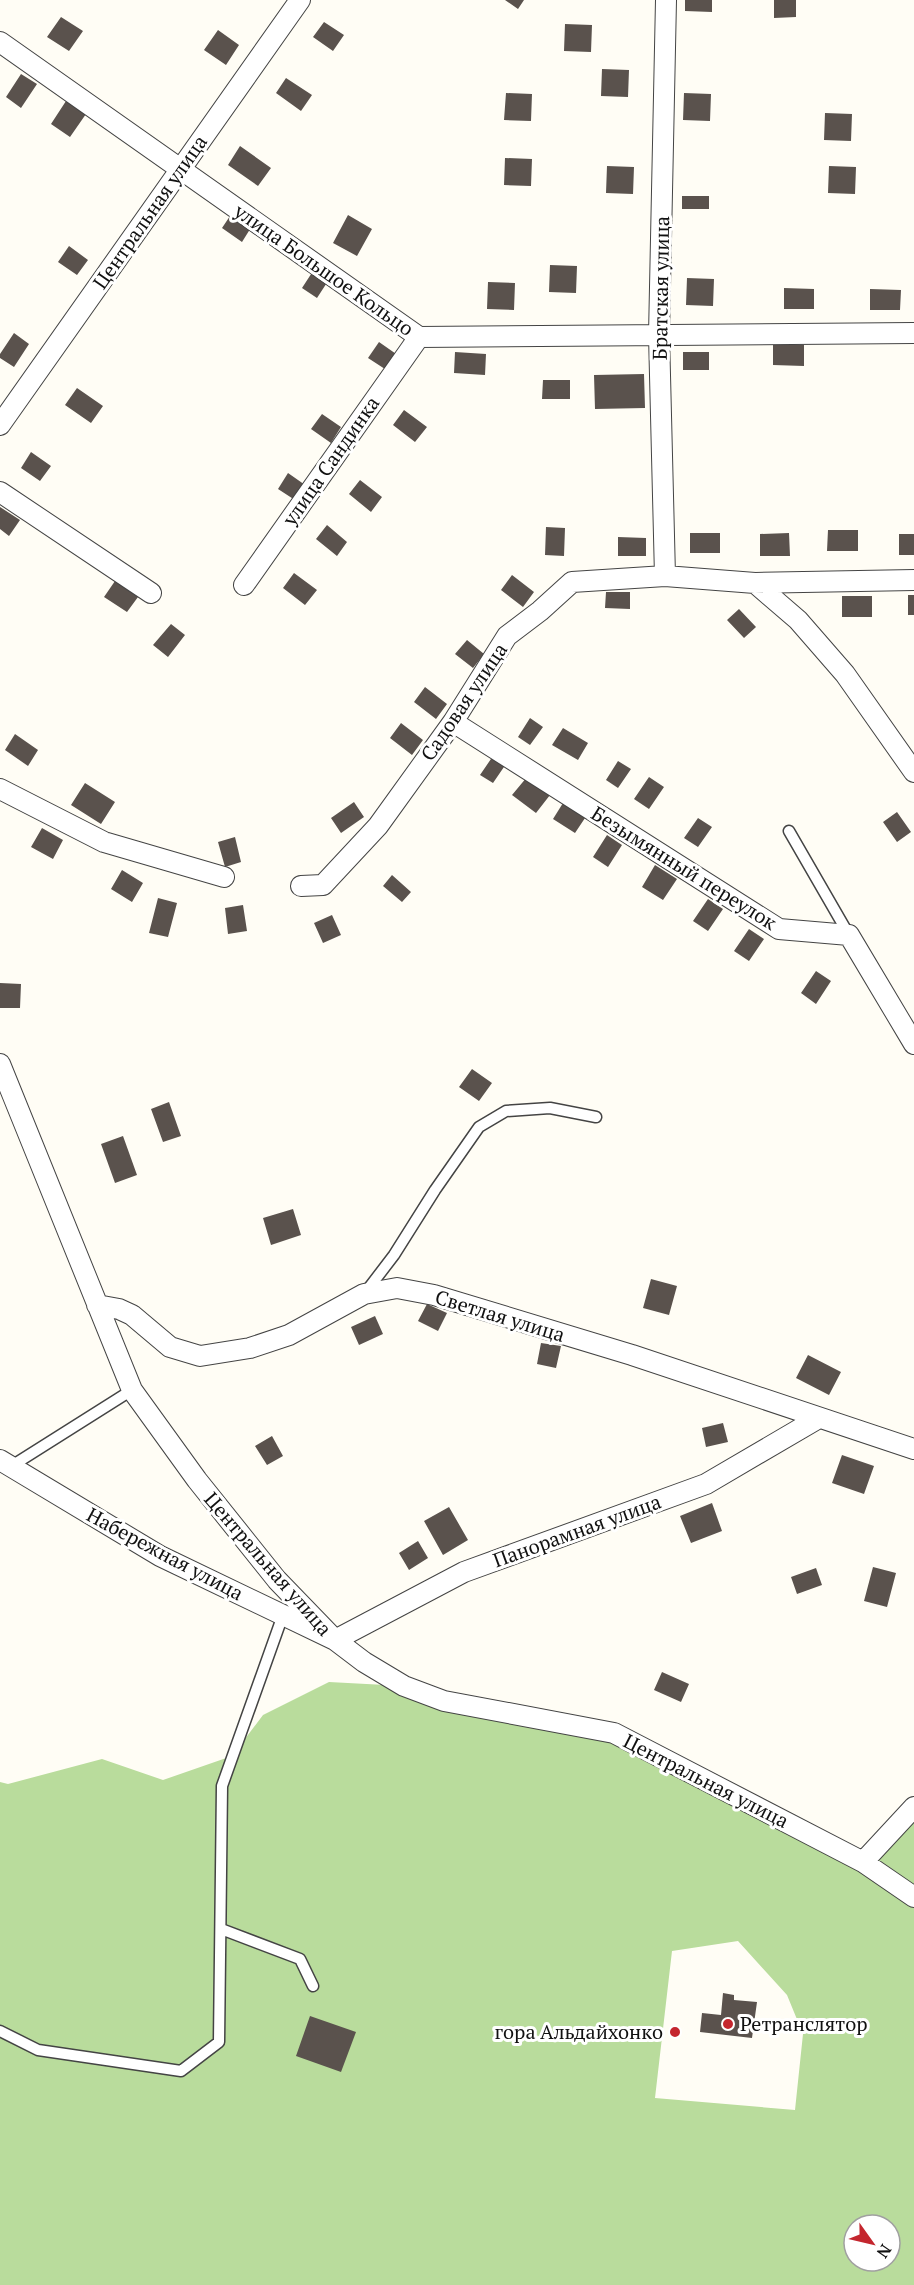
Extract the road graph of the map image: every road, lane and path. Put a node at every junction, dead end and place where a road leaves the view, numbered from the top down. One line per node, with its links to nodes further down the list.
1 (300, 0): 4 (street, Центральная улица)
2 (666, 0): 6 (street, Братская улица)
3 (0, 42): 4 (street, улица Большое Кольцо)
4 (181, 170): 7 (street, улица Большое Кольцо); 8 (street, Центральная улица)
5 (914, 333): 6 (street, улица Большое Кольцо)
6 (659, 335): 7 (street, улица Большое Кольцо); 10 (street, Братская улица)
7 (419, 337): 13 (street, улица Сандинка)
8 (0, 425)
9 (0, 492): 14 (street)
10 (665, 576): 12 (street, Садовая улица); 15 (street, Садовая улица)
11 (914, 580): 12 (street, Садовая улица)
12 (755, 583): 16 (street)
13 (244, 585)
14 (151, 593)
15 (453, 722): 20 (street, Садовая улица); 21 (street, Безымянный переулок)
16 (914, 772)
17 (0, 789): 19 (street)
18 (789, 831): 21 (lane)
19 (224, 878)
20 (301, 886)
21 (849, 935): 22 (street)
22 (914, 1044)
23 (0, 1064): 26 (street, Центральная улица)
24 (596, 1117): 25 (lane)
25 (364, 1294): 26 (street, Светлая улица); 28 (street, Светлая улица)
26 (97, 1305): 27 (street, Центральная улица)
27 (132, 1390): 30 (lane); 32 (street, Центральная улица)
28 (817, 1419): 29 (street, Светлая улица); 32 (street, Панорамная улица)
29 (914, 1449)
30 (5, 1463): 31 (street, Набережная улица)
31 (283, 1615): 32 (street, Набережная улица); 36 (lane)
32 (335, 1640): 34 (street, Центральная улица)
33 (914, 1807): 34 (street)
34 (863, 1862): 35 (street, Центральная улица)
35 (914, 1897)
36 (220, 1929): 37 (lane); 38 (lane)
37 (313, 1986)
38 (0, 2031)

